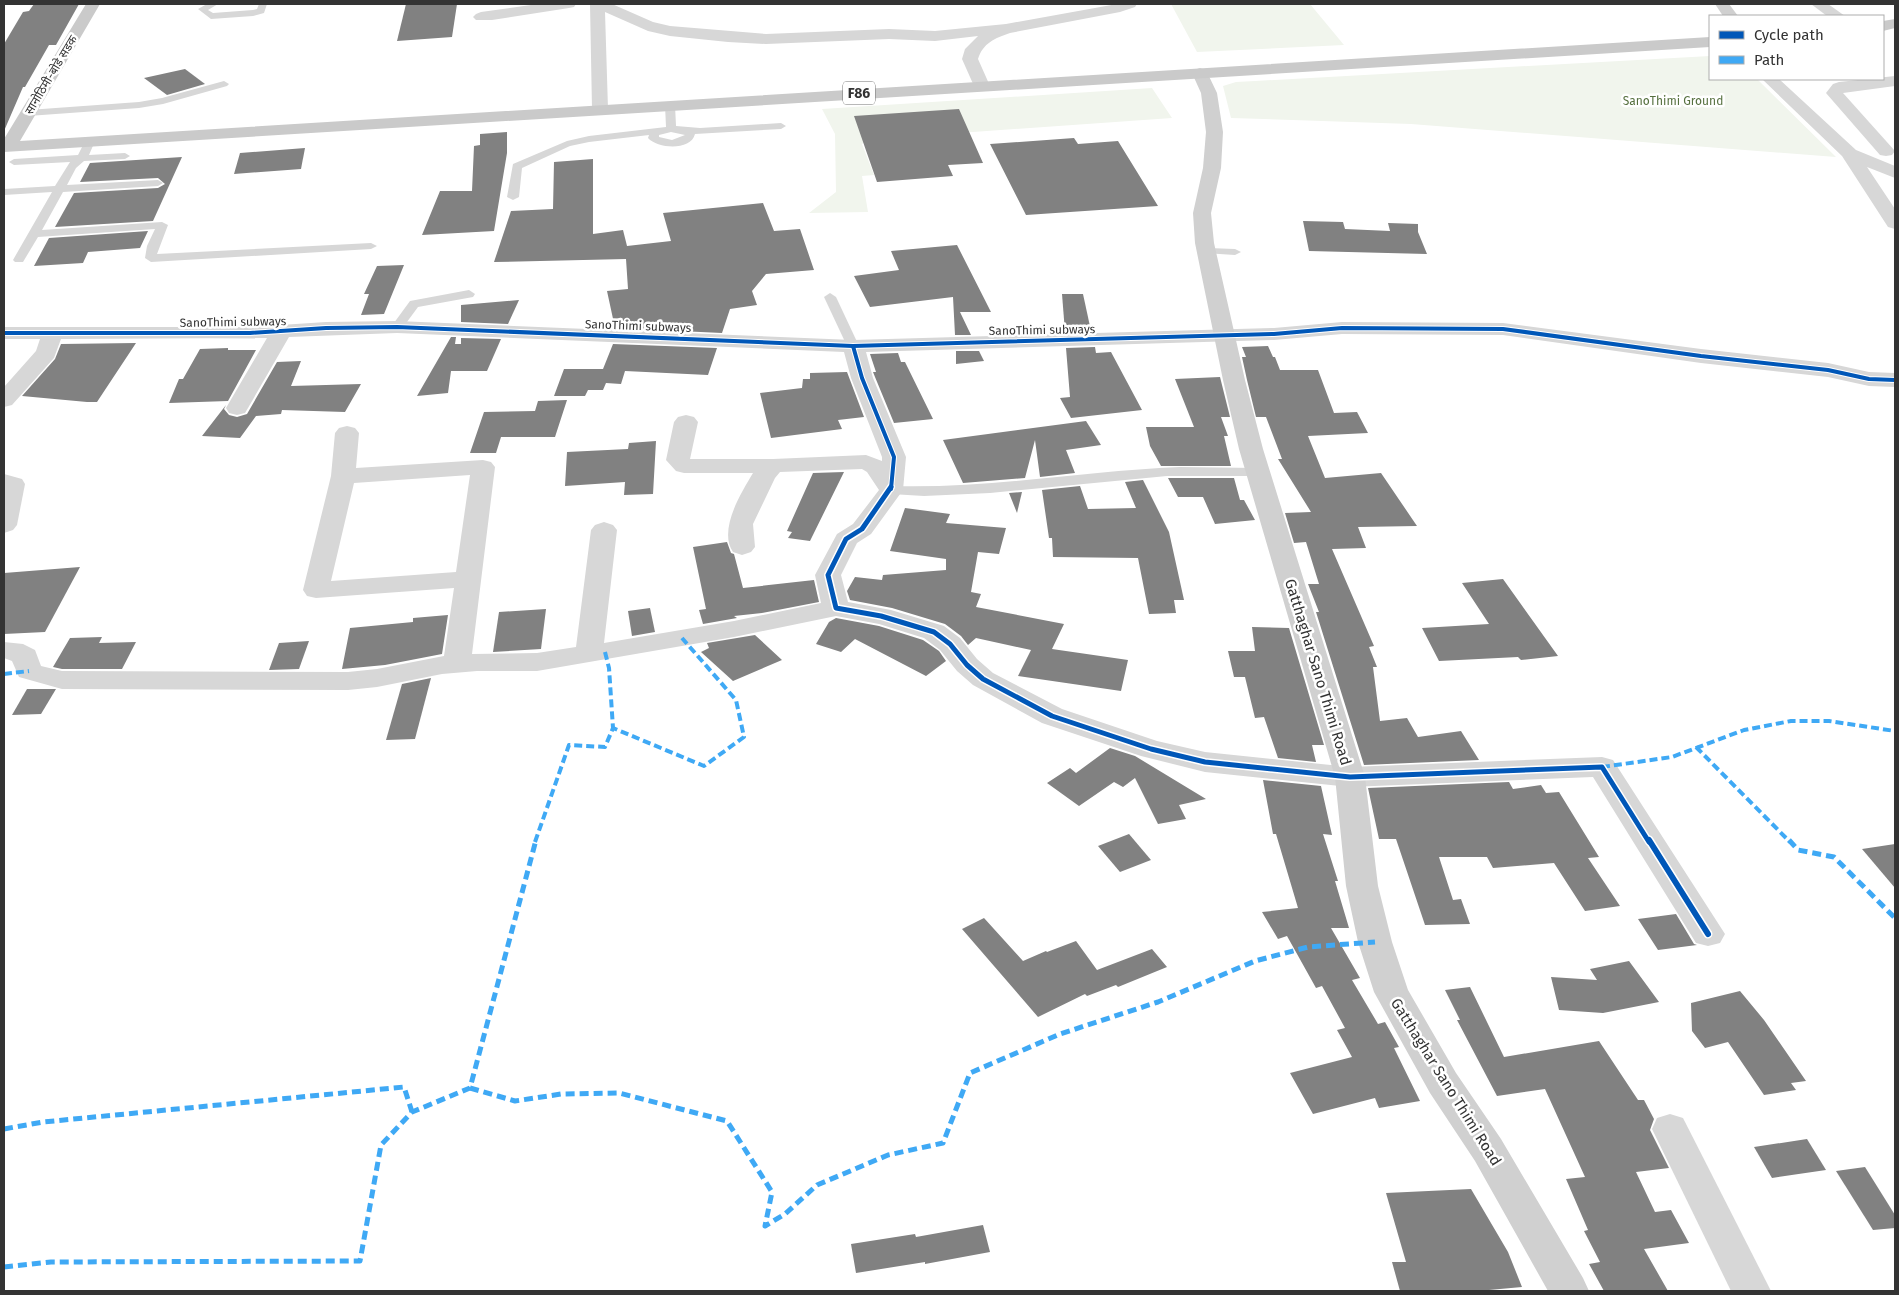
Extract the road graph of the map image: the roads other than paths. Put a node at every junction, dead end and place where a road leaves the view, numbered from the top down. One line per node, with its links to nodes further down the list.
1 (93, 4): 24 (main road, सानोठिमी-बोडे सडक)
2 (214, 4): 3 (lane)
3 (263, 4)
4 (570, 4): 12 (street)
5 (597, 4): 23 (street)
6 (601, 4): 14 (street)
7 (1130, 4): 13 (street)
8 (1722, 4): 10 (main road)
9 (1818, 4): 11 (street)
10 (1729, 15)
11 (1835, 15)
12 (481, 17)
13 (1006, 29): 14 (street); 16 (street)
14 (935, 36): 16 (street)
15 (1709, 42): 17 (main road, F86)
16 (973, 49): 21 (street)
17 (1200, 73): 21 (main road, F86); 50 (main road, Gatthaghar Sano Thimi Road)
18 (1771, 80): 32 (street)
19 (1895, 81): 30 (street)
20 (224, 84): 24 (lane)
21 (982, 86): 22 (main road, F86)
22 (670, 105): 23 (main road, F86); 26 (lane)
23 (600, 109): 29 (main road, F86)
24 (28, 114): 31 (main road, सानोठिमी-बोडे सडक)
25 (781, 126): 27 (lane)
26 (671, 129): 27 (lane); 28 (lane)
27 (684, 130): 28 (lane)
28 (659, 131): 39 (lane)
29 (90, 141): 31 (main road, F86); 34 (lane)
30 (1891, 151): 32 (street)
31 (9, 152): 34 (lane)
32 (1849, 153): 35 (street); 40 (street)
33 (125, 156): 34 (lane)
34 (82, 158): 37 (lane)
35 (1895, 173)
36 (158, 183): 37 (lane)
37 (60, 188): 38 (lane); 41 (lane)
38 (4, 192)
39 (513, 197)
40 (1895, 223)
41 (34, 234): 42 (lane); 43 (lane)
42 (371, 246)
43 (19, 260)
44 (469, 294): 46 (lane)
45 (830, 297): 51 (lane)
46 (397, 327): 47 (street, SanoThimi subways); 51 (street, SanoThimi subways)
47 (281, 332): 49 (street, SanoThimi subways); 54 (street)
48 (4, 333): 49 (street, SanoThimi subways)
49 (52, 334): 53 (street)
50 (1224, 334): 51 (street, SanoThimi subways); 52 (street, SanoThimi subways); 58 (main road, Gatthaghar Sano Thimi Road)
51 (852, 346): 61 (street)
52 (1895, 380)
53 (4, 400)
54 (237, 408)
55 (686, 422): 57 (street)
56 (347, 433): 59 (street)
57 (774, 466): 61 (street); 64 (street)
58 (1257, 472): 61 (lane); 70 (main road, Gatthaghar Sano Thimi Road)
59 (343, 476): 65 (street); 65 (street)
60 (4, 481): 62 (street)
61 (891, 490): 66 (street)
62 (4, 525)
63 (604, 530): 68 (street)
64 (742, 547)
65 (468, 579): 69 (street)
66 (836, 608): 68 (street); 70 (street)
67 (4, 650): 69 (street)
68 (589, 654): 69 (street)
69 (457, 664)
70 (1350, 776): 71 (street); 73 (main road, Gatthaghar Sano Thimi Road)
71 (1708, 934)
72 (1670, 1128): 74 (street)
73 (1569, 1291)
74 (1751, 1291)

